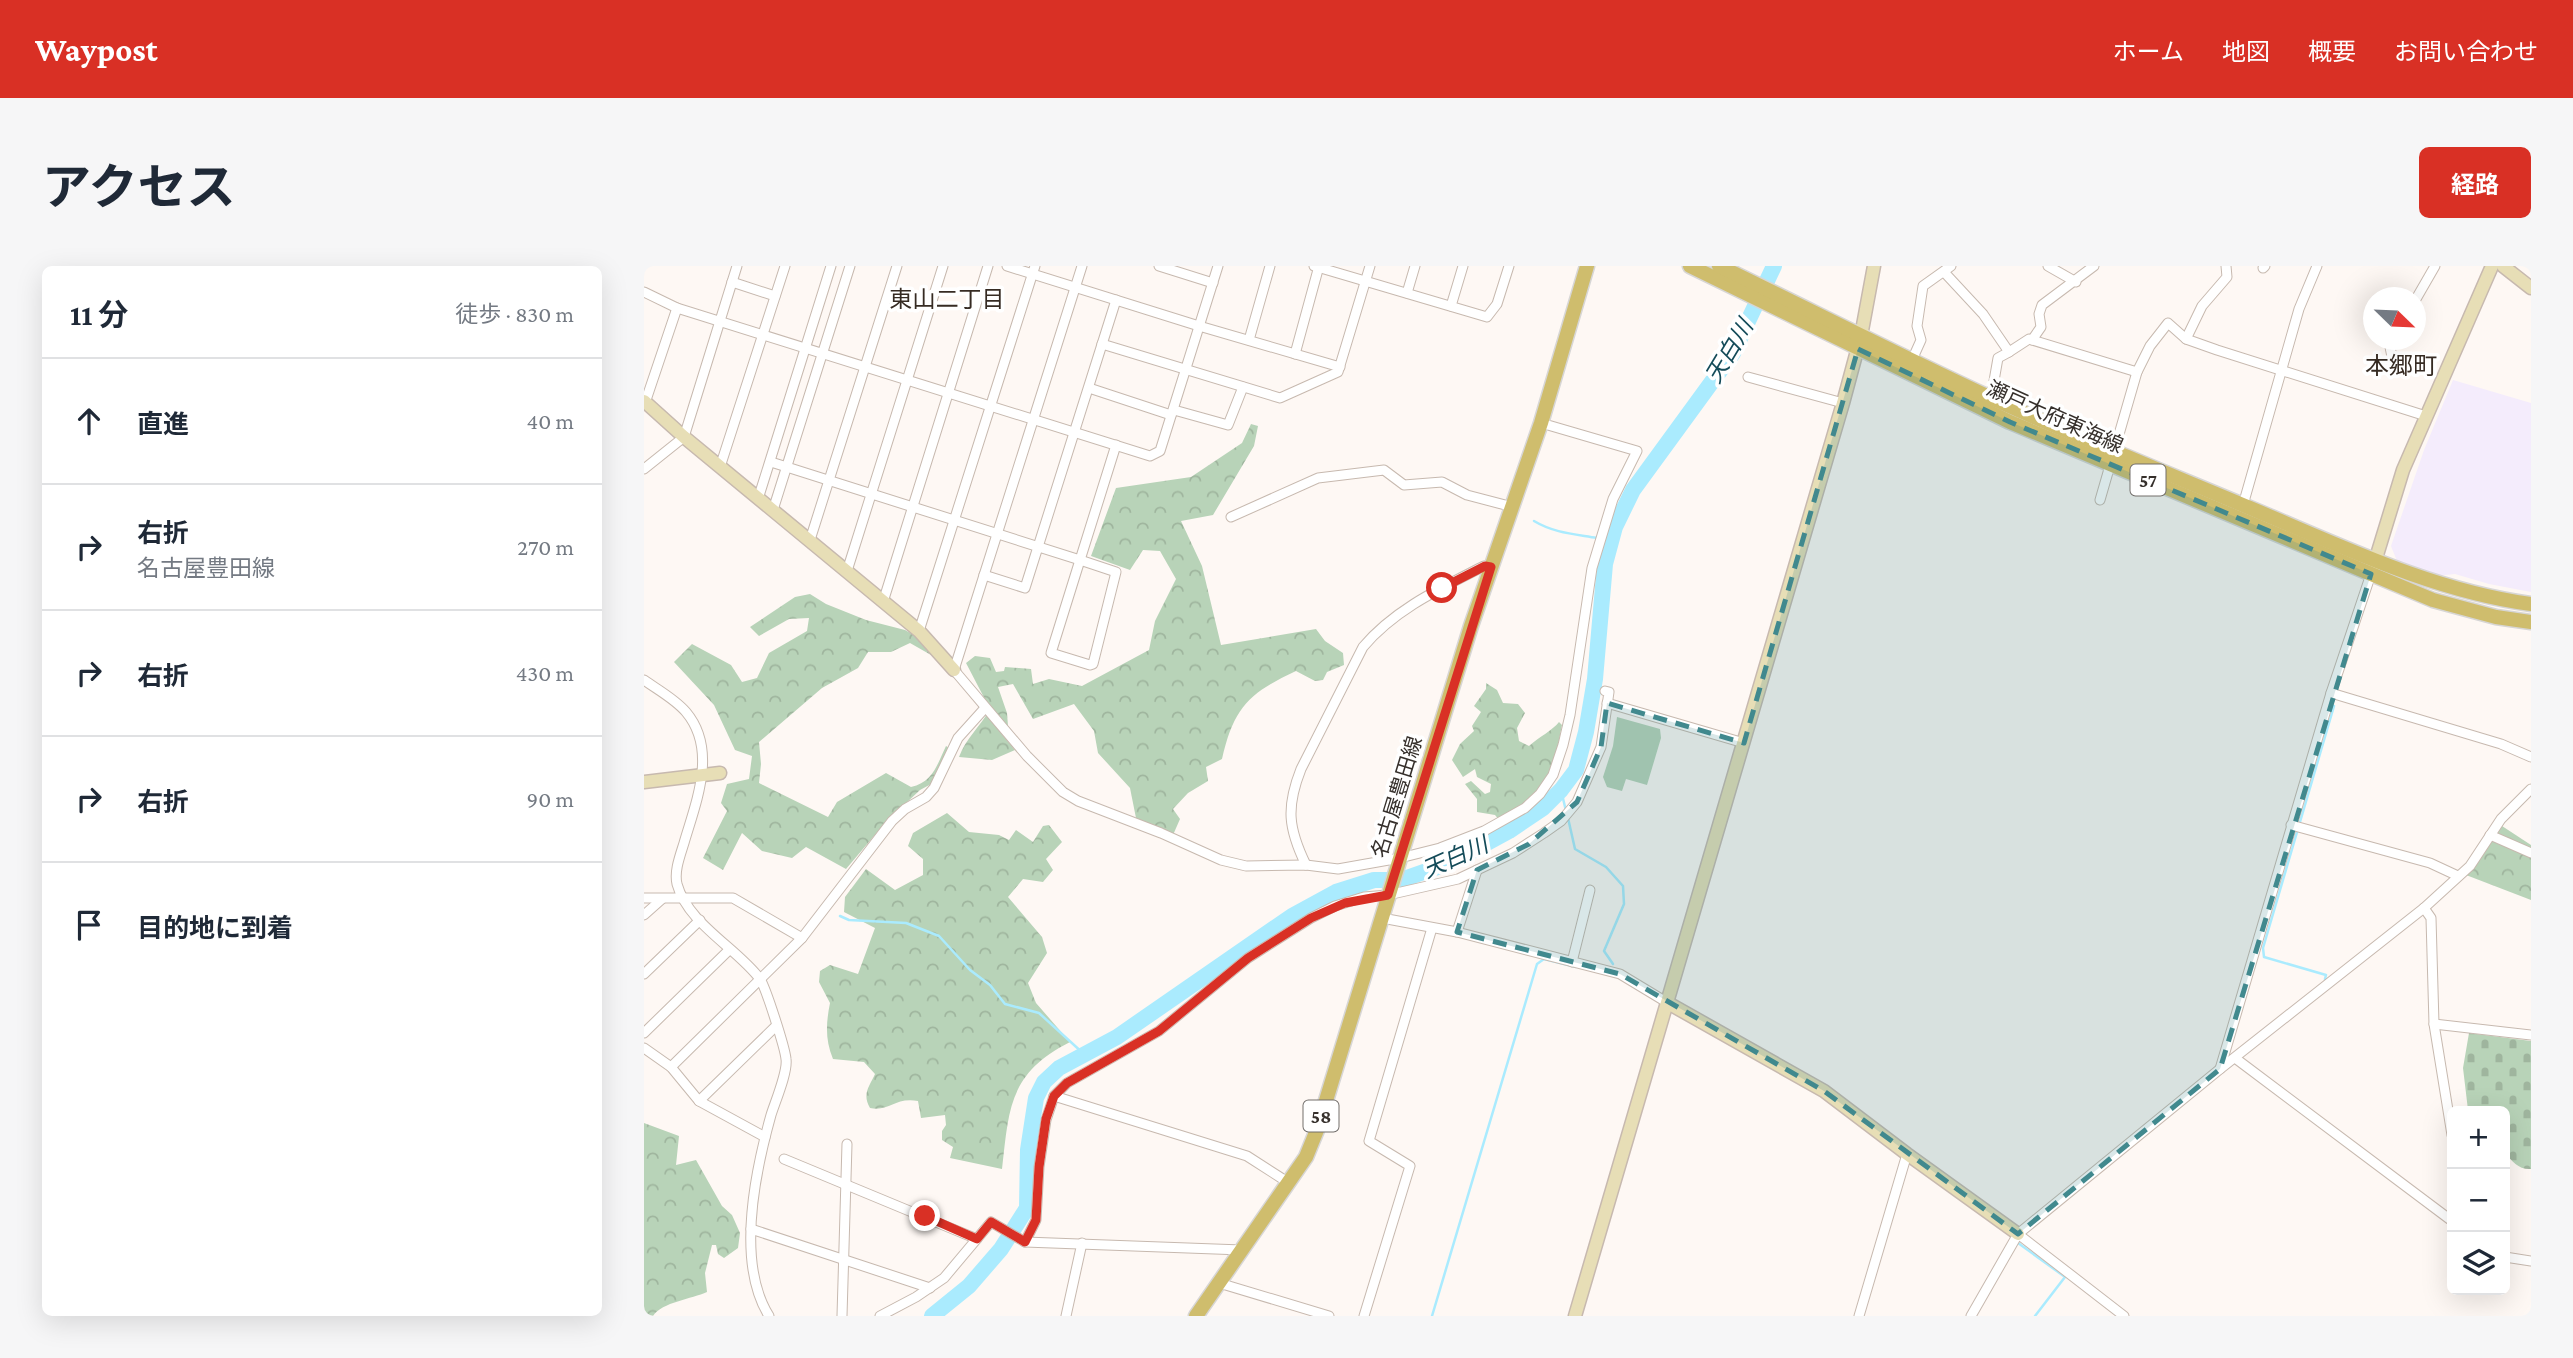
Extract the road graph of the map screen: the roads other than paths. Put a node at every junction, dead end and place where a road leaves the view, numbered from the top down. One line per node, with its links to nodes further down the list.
1 (737, 266): 32 (street)
2 (785, 266): 41 (street)
3 (831, 266): 53 (street)
4 (850, 266): 56 (street)
5 (897, 266): 60 (street)
6 (943, 266): 66 (street)
7 (988, 266): 69 (street)
8 (1007, 266): 30 (street)
9 (1082, 266): 35 (street)
10 (1159, 266): 34 (street)
11 (1218, 266): 34 (street)
12 (1270, 266): 49 (street)
13 (1370, 266): 31 (street)
14 (1415, 266): 40 (street)
15 (1462, 266): 43 (street)
16 (1509, 266): 43 (street)
17 (1587, 266): 77 (main road, 名古屋豊田線 / 58)
18 (1690, 266): 36 (main road, 瀬戸大府東海線 / 57)
19 (1719, 266): 36 (main road, 瀬戸大府東海線 / 57)
20 (1874, 266): 51 (street)
21 (2048, 266): 33 (street)
22 (2094, 266): 33 (street)
23 (2226, 266): 48 (street)
24 (2318, 266): 63 (street)
25 (2435, 266): 37 (street)
26 (2492, 266): 75 (street)
27 (1317, 267): 31 (street); 57 (street)
28 (2506, 267): 38 (street)
29 (1947, 269): 55 (street); 59 (street)
30 (1034, 270): 35 (street); 73 (street)
31 (1365, 281): 40 (street); 61 (street)
32 (732, 282): 41 (street); 45 (street)
33 (2076, 282): 50 (street)
34 (1213, 283): 46 (street)
35 (1075, 287): 42 (street); 76 (street)
36 (1747, 287): 51 (main road, 瀬戸大府東海線 / 57)
37 (2423, 287)
38 (2531, 288)
39 (644, 292): 44 (street)
40 (1407, 293): 43 (street)
41 (775, 296): 47 (street)
42 (1116, 300): 46 (street); 52 (street)
43 (1451, 306)
44 (677, 308): 45 (street); 71 (street)
45 (720, 321): 47 (street); 79 (street)
46 (1199, 327): 49 (street); 62 (street)
47 (763, 335): 53 (street); 83 (street)
48 (2186, 339): 63 (street); 64 (street)
49 (1249, 340): 57 (street)
50 (2032, 340): 55 (street); 64 (street)
51 (1860, 342): 59 (main road, 瀬戸大府東海線 / 57); 72 (street); 81 (main road, 瀬戸大府東海線 / 57)
52 (1102, 344): 62 (street); 68 (street)
53 (805, 347): 56 (street); 82 (street)
54 (2391, 350): 58 (street)
55 (2009, 352): 70 (street)
56 (823, 353): 60 (street); 84 (street)
57 (1295, 354): 61 (street)
58 (2392, 357)
59 (1912, 360): 70 (main road, 瀬戸大府東海線 / 57)
60 (865, 367): 66 (street); 86 (street)
61 (1340, 367): 67 (street)
62 (1185, 370): 67 (street); 74 (street)
63 (2282, 370): 75 (street); 90 (street)
64 (2137, 372): 81 (street)
65 (1748, 377): 72 (street)
66 (907, 380): 69 (street); 87 (street)
67 (1243, 387): 74 (street)
68 (1088, 388): 74 (street); 78 (street)
69 (949, 393): 73 (street); 91 (street)
70 (1991, 398): 81 (main road, 瀬戸大府東海線 / 57)
71 (645, 402): 79 (street)
72 (1843, 403): 114 (street)
73 (990, 406): 76 (street); 95 (street)
74 (1173, 412): 80 (street)
75 (2426, 416): 101 (street)
76 (1033, 419): 78 (street); 96 (street)
77 (1541, 423): 92 (main road, 名古屋豊田線 / 58); 123 (street)
78 (1074, 432): 80 (street); 98 (street)
79 (684, 437): 83 (street); 85 (street)
80 (1116, 446): 99 (street)
81 (2112, 458): 89 (street); 90 (main road, 瀬戸大府東海線 / 57); 101 (main road, 瀬戸大府東海線 / 57)
82 (771, 462): 84 (street); 88 (street)
83 (720, 467): 88 (street)
84 (787, 467): 86 (street); 93 (street)
85 (644, 469)
86 (830, 481): 87 (street); 97 (street)
87 (871, 494): 91 (street); 102 (street)
88 (758, 499): 93 (street)
89 (2100, 500)
90 (2243, 505): 101 (main road, 瀬戸大府東海線 / 57)
91 (913, 507): 95 (street); 104 (street)
92 (1513, 507): 94 (street); 100 (main road, 名古屋豊田線 / 58)
93 (774, 510): 97 (street)
94 (1231, 517)
95 (955, 520): 96 (street); 107 (street)
96 (996, 534): 98 (street); 103 (street)
97 (810, 540): 102 (street)
98 (1039, 547): 99 (street); 103 (street)
99 (1080, 560): 99 (street)
100 (1491, 567): 123 (main road, 名古屋豊田線 / 58); 124 (street)
101 (2373, 567): 105 (main road, 瀬戸大府東海線 / 57); 106 (main road, 瀬戸大府東海線 / 57); 111 (street)
102 (846, 571): 104 (street)
103 (984, 575): 108 (street)
104 (883, 601): 107 (street)
105 (2531, 604)
106 (2531, 622)
107 (919, 631): 108 (street)
108 (954, 670): 113 (street)
109 (644, 680): 117 (street)
110 (1605, 691): 112 (street)
111 (2332, 693): 115 (street); 120 (street)
112 (1607, 703): 114 (street); 125 (street)
113 (985, 708): 124 (street); 138 (street)
114 (1744, 743): 143 (street)
115 (2531, 757)
116 (720, 773): 117 (street)
117 (703, 775): 118 (street); 129 (street)
118 (644, 780)
119 (2531, 789): 121 (street)
120 (2291, 825): 126 (street); 151 (street)
121 (2490, 835): 122 (street); 126 (street)
122 (2531, 853)
123 (1399, 861): 124 (street); 128 (main road, 名古屋豊田線 / 58)
124 (1306, 865)
125 (1477, 870): 128 (street); 137 (street)
126 (2458, 876): 132 (street)
127 (1590, 890): 140 (street)
128 (1389, 892): 134 (main road, 名古屋豊田線 / 58); 152 (street)
129 (682, 897): 131 (street); 135 (street); 138 (street)
130 (644, 898): 131 (street)
131 (662, 899): 133 (street)
132 (2424, 908): 144 (street); 149 (street)
133 (644, 915)
134 (1382, 918): 136 (street); 160 (main road, 名古屋豊田線 / 58)
135 (700, 920): 139 (street); 141 (street)
136 (1432, 928): 137 (street); 179 (street)
137 (1457, 932): 140 (street)
138 (802, 938): 142 (street)
139 (729, 950): 142 (street); 146 (street)
140 (1572, 962): 143 (street)
141 (644, 974)
142 (761, 980): 145 (street); 150 (street)
143 (1668, 1003): 157 (street); 180 (street)
144 (2434, 1024): 147 (street); 154 (street)
145 (776, 1026): 153 (street); 155 (street)
146 (644, 1033)
147 (2531, 1035)
148 (644, 1048): 150 (street)
149 (2235, 1058): 151 (street); 161 (street)
150 (671, 1067): 153 (street)
151 (2220, 1069): 163 (street)
152 (1054, 1096): 160 (street); 165 (street)
153 (699, 1101): 155 (street)
154 (2447, 1106)
155 (765, 1137): 162 (street)
156 (847, 1144): 159 (street)
157 (1907, 1154): 163 (street); 181 (street)
158 (784, 1159): 159 (street)
159 (845, 1183): 164 (street); 169 (street)
160 (1289, 1183): 167 (main road, 名古屋豊田線 / 58)
161 (2447, 1217)
162 (751, 1229): 169 (street); 173 (street)
163 (2018, 1234): 182 (street); 183 (street)
164 (977, 1239): 165 (street); 172 (street)
165 (1025, 1242): 166 (street)
166 (1082, 1243): 167 (street); 176 (street)
167 (1242, 1250): 171 (main road, 名古屋豊田線 / 58)
168 (2510, 1258): 170 (street)
169 (844, 1259): 172 (street); 174 (street)
170 (2531, 1261)
171 (1219, 1283): 177 (main road, 名古屋豊田線 / 58); 178 (street)
172 (930, 1288): 175 (street)
173 (769, 1316)
174 (842, 1316)
175 (880, 1316)
176 (1066, 1316)
177 (1196, 1316)
178 (1329, 1316)
179 (1364, 1316)
180 (1575, 1316)
181 (1859, 1316)
182 (1971, 1316)
183 (2124, 1316)

